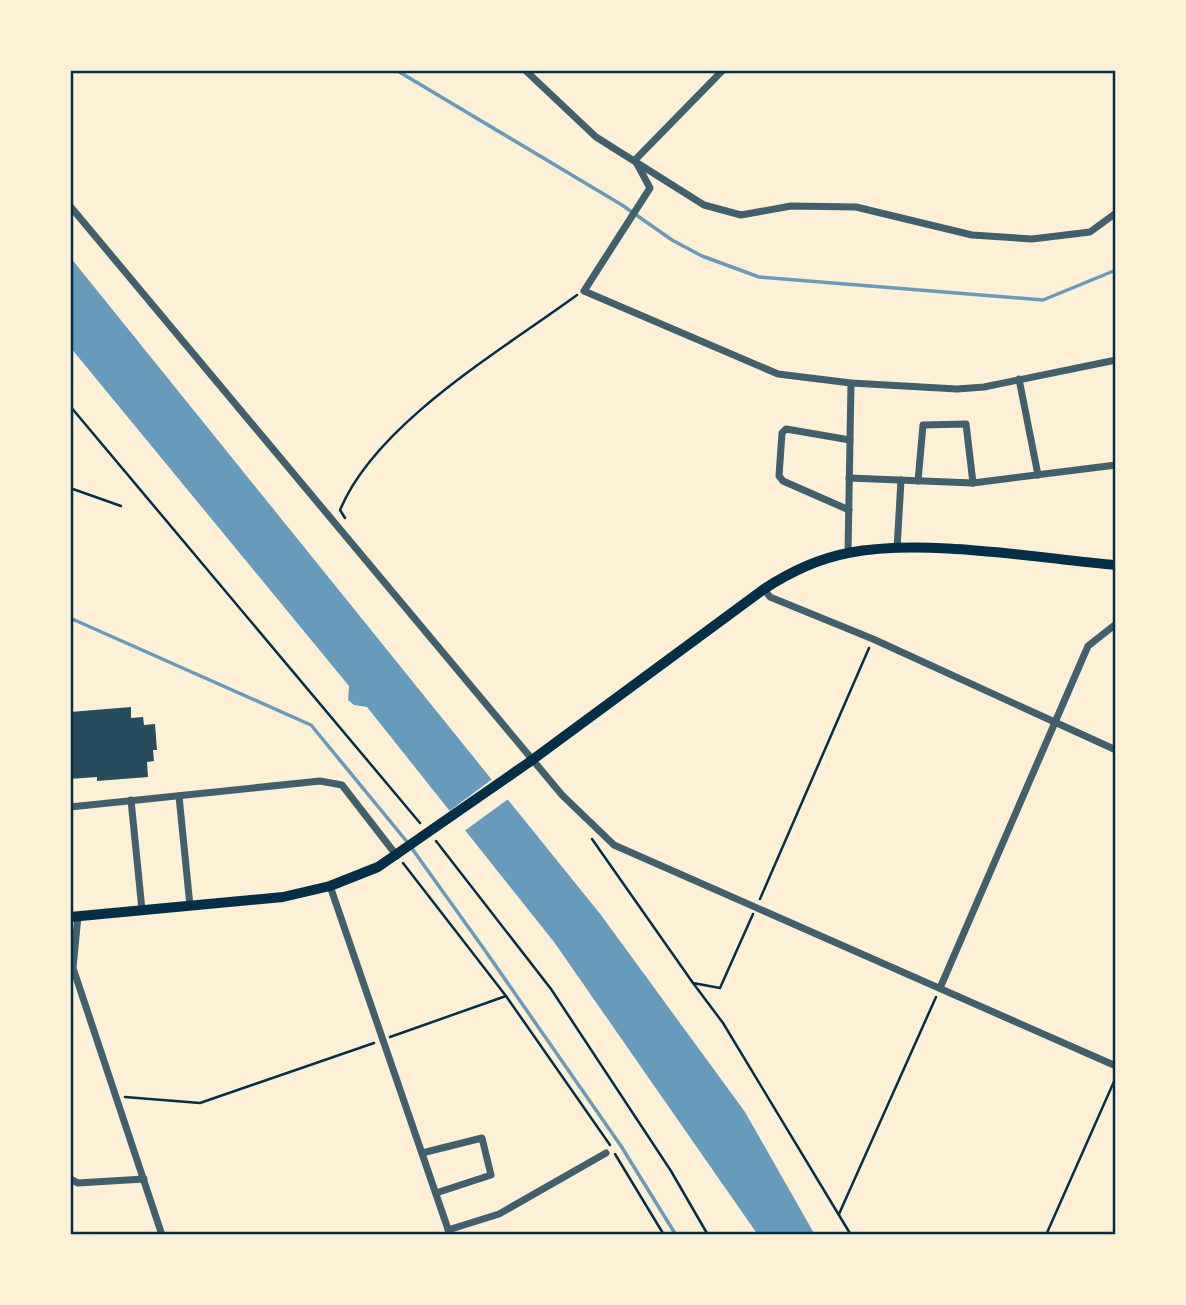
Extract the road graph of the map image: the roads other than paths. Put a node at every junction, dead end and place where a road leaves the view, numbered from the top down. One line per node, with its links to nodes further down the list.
1 (525, 70): 3 (street)
2 (723, 70): 3 (street)
3 (635, 160): 5 (street); 8 (street)
4 (70, 206): 24 (street)
5 (1116, 213)
6 (1116, 360): 7 (street)
7 (1020, 379): 8 (street); 11 (street)
8 (851, 383): 9 (street)
9 (850, 440): 12 (street); 16 (street)
10 (1116, 465): 11 (street)
11 (1038, 475): 15 (street)
12 (849, 478): 13 (street); 16 (street)
13 (901, 480): 14 (street); 17 (street)
14 (918, 481): 15 (street); 15 (street)
15 (973, 483)
16 (849, 510): 18 (street)
17 (897, 549): 18 (main road); 19 (main road)
18 (848, 553): 20 (main road)
19 (1116, 565)
20 (764, 589): 22 (street); 24 (main road)
21 (1116, 624): 22 (street)
22 (1054, 723): 23 (street); 34 (street)
23 (1116, 750)
24 (531, 761): 28 (main road); 34 (street)
25 (179, 796): 26 (street); 28 (street); 30 (street)
26 (131, 800): 27 (street); 31 (street)
27 (70, 807)
28 (401, 853): 29 (main road)
29 (330, 886): 30 (main road); 36 (street)
30 (190, 906): 31 (main road)
31 (142, 910): 32 (main road)
32 (74, 916): 33 (street)
33 (72, 968): 39 (street)
34 (940, 988): 35 (street)
35 (1116, 1066)
36 (422, 1153): 40 (street); 40 (street)
37 (606, 1153): 41 (street)
38 (70, 1179): 39 (street)
39 (144, 1179): 42 (street)
40 (436, 1193): 41 (street)
41 (449, 1232)
42 (162, 1235)

